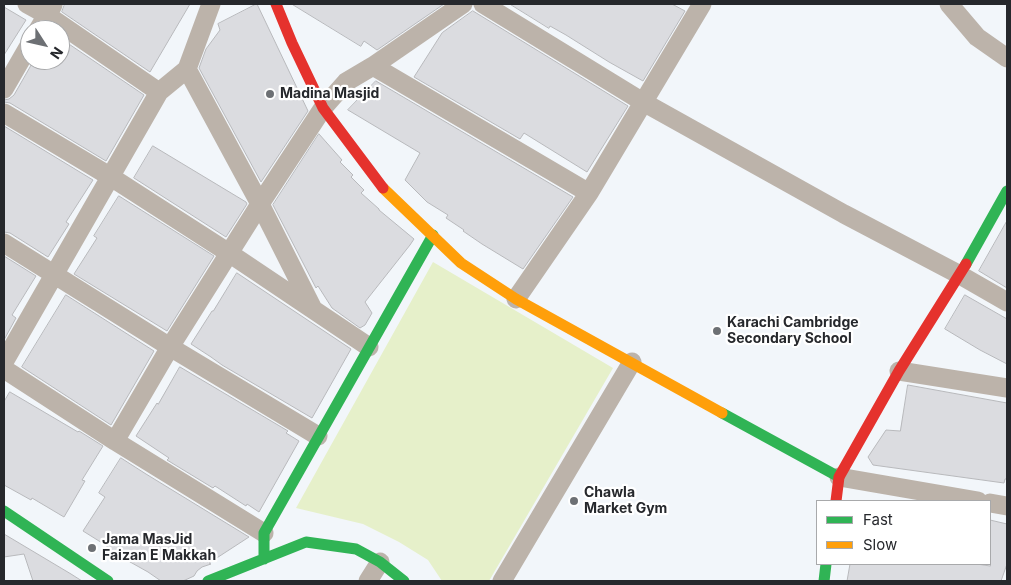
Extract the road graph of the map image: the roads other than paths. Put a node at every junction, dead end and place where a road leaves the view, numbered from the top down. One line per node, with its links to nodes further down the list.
1 (28, 4): 8 (street)
2 (211, 4): 12 (street)
3 (276, 4): 16 (street)
4 (463, 4): 11 (street)
5 (483, 4): 15 (street)
6 (948, 4): 9 (street)
7 (698, 5): 15 (street)
8 (46, 16): 14 (street)
9 (1007, 58)
10 (20, 61): 13 (street)
11 (373, 66): 16 (street); 20 (street)
12 (187, 69): 14 (street); 21 (street)
13 (4, 89)
14 (159, 92): 18 (street)
15 (642, 102): 20 (street); 26 (street)
16 (323, 108): 21 (street); 22 (street)
17 (4, 113): 18 (street)
18 (111, 177): 24 (street); 25 (street)
19 (1007, 191): 26 (street)
20 (588, 193): 27 (street)
21 (260, 204): 24 (street); 29 (street)
22 (433, 235): 27 (street); 31 (street)
23 (4, 242): 25 (street)
24 (229, 253): 29 (street); 30 (street)
25 (54, 274): 30 (street); 32 (street)
26 (960, 275): 28 (street); 35 (street)
27 (516, 299): 33 (street)
28 (1007, 302)
29 (313, 310): 31 (street)
30 (170, 347): 37 (street); 38 (street)
31 (369, 347): 37 (street)
32 (4, 362)
33 (632, 362): 39 (street); 53 (street)
34 (4, 369): 38 (street)
35 (899, 371): 36 (street); 39 (street)
36 (1007, 388)
37 (318, 436): 45 (street)
38 (115, 441): 45 (street)
39 (839, 477): 40 (street); 41 (street)
40 (836, 500)
41 (972, 500)
42 (991, 503): 43 (street)
43 (1007, 506)
44 (4, 511): 49 (street)
45 (264, 533): 46 (street)
46 (264, 559): 47 (street); 50 (street)
47 (380, 562): 51 (street); 52 (street)
48 (826, 565): 54 (street)
49 (108, 581)
50 (208, 581)
51 (368, 581)
52 (404, 581)
53 (502, 581)
54 (824, 581)

